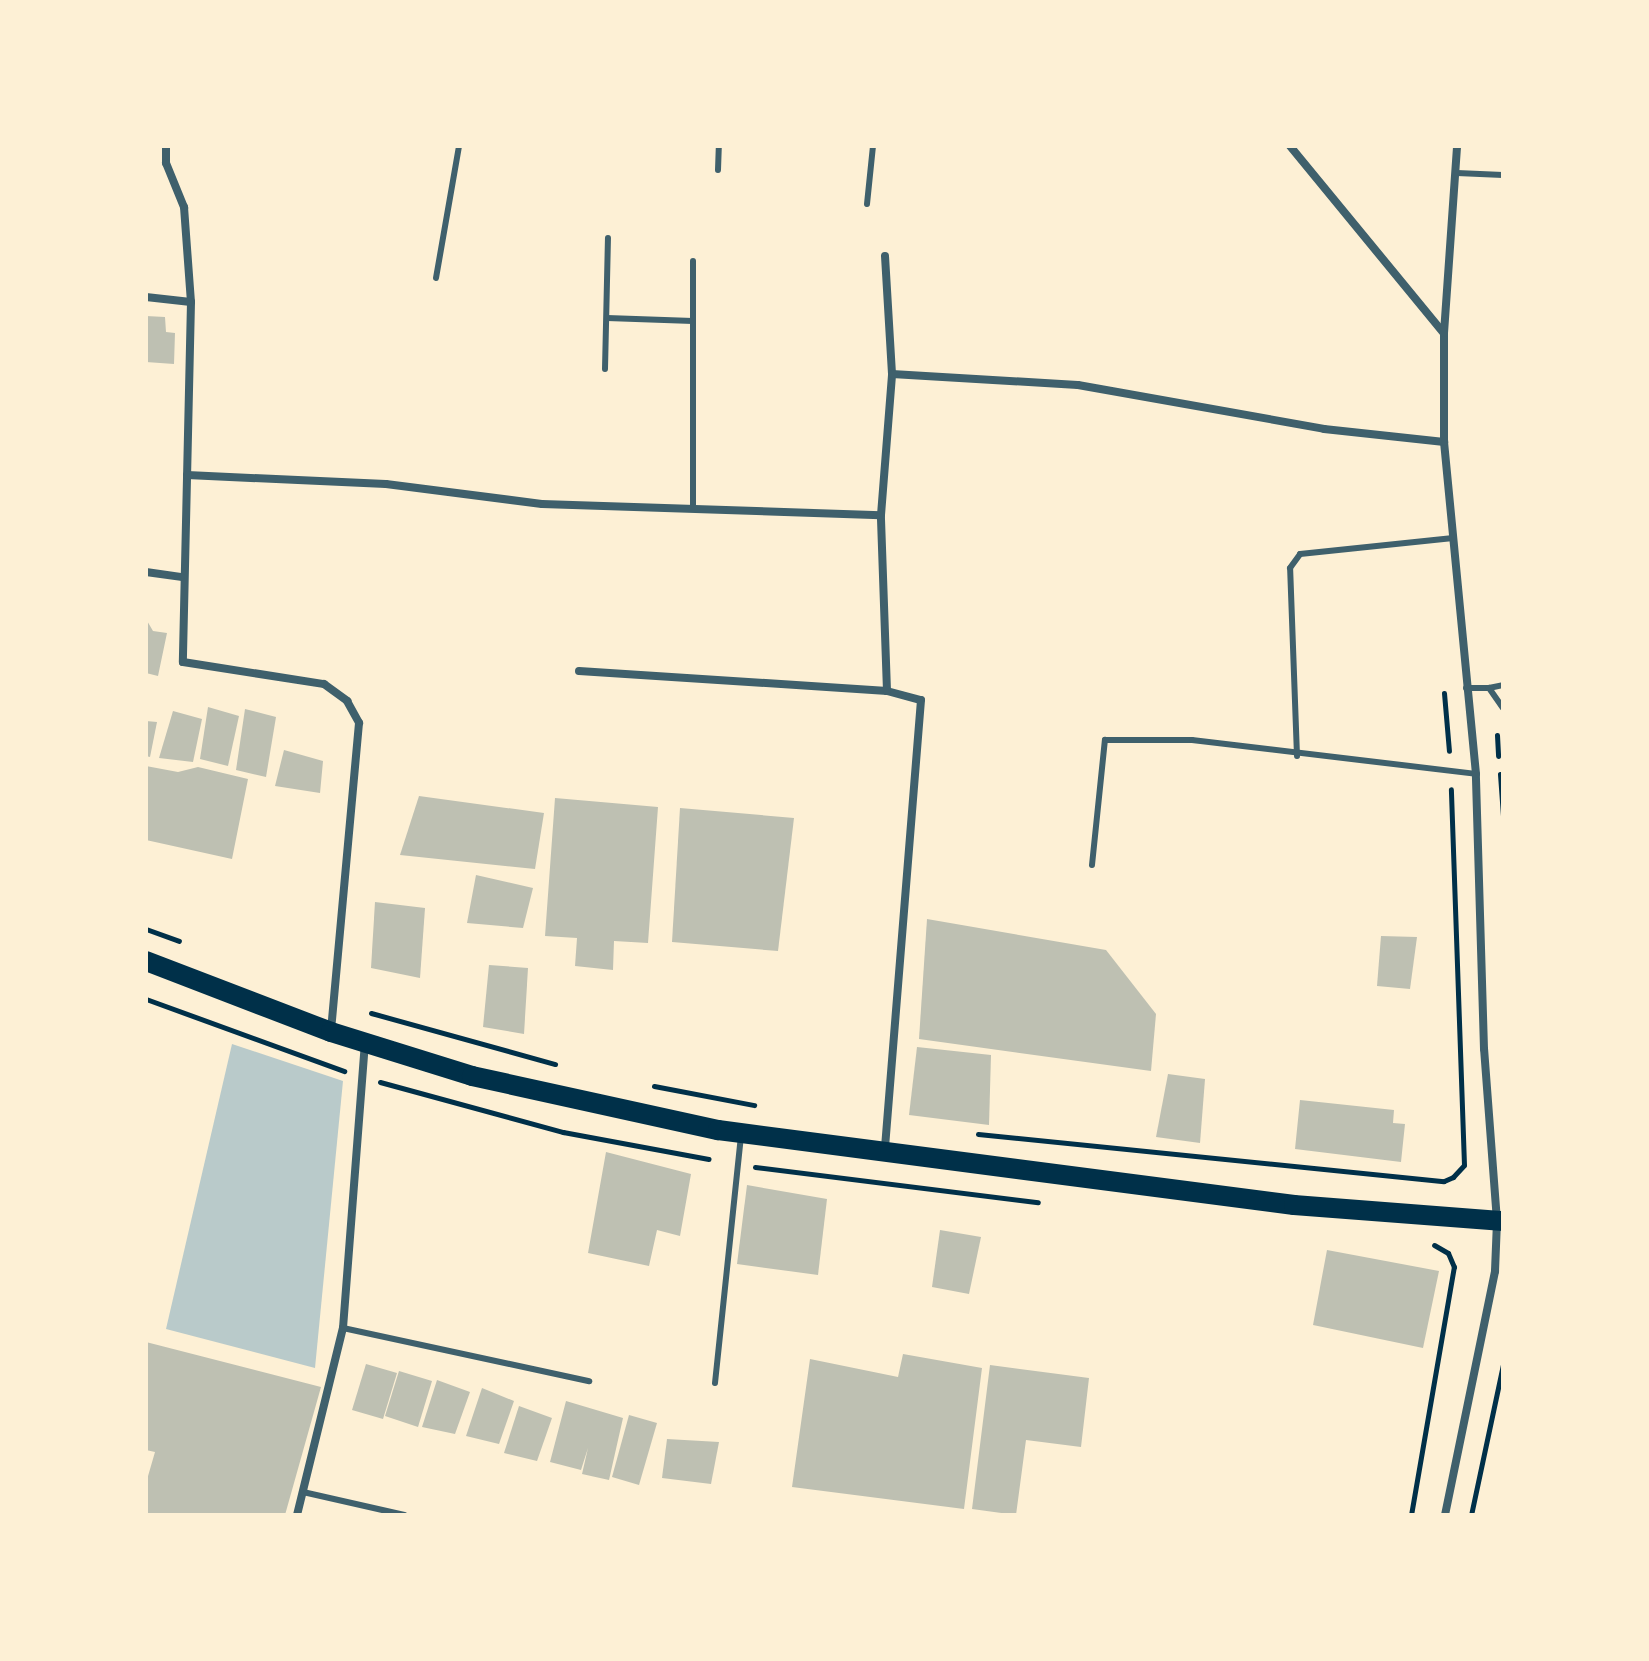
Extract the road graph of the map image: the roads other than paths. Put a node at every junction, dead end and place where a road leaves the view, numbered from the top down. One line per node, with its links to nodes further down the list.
1 (166, 146): 16 (street)
2 (459, 146): 14 (lane)
3 (719, 146): 7 (lane)
4 (873, 146): 10 (lane)
5 (1290, 146): 19 (street)
6 (1457, 146): 8 (street)
7 (718, 170)
8 (1457, 173): 9 (lane); 19 (street)
9 (1503, 175)
10 (867, 204)
11 (608, 238): 17 (lane)
12 (885, 256): 21 (street)
13 (693, 261): 18 (lane)
14 (436, 278)
15 (146, 297): 16 (street)
16 (191, 302): 23 (street)
17 (607, 318): 18 (lane); 20 (lane)
18 (693, 321): 24 (lane)
19 (1444, 333): 22 (street)
20 (605, 369)
21 (892, 374): 22 (street); 25 (street)
22 (1444, 442): 26 (street)
23 (187, 475): 24 (street); 28 (street)
24 (693, 506): 25 (street)
25 (881, 515): 33 (street)
26 (1453, 538): 31 (street); 35 (lane)
27 (146, 572): 28 (street)
28 (181, 577): 39 (street)
29 (579, 671): 33 (street)
30 (1503, 685): 32 (lane)
31 (1466, 688): 32 (lane); 36 (street)
32 (1489, 688): 34 (lane)
33 (887, 691): 42 (street)
34 (1503, 708)
35 (1297, 756): 36 (lane); 37 (lane)
36 (1476, 774): 43 (street)
37 (1092, 865)
38 (146, 961): 39 (main road)
39 (331, 1032): 40 (main road)
40 (366, 1044): 41 (main road); 44 (street)
41 (741, 1134): 42 (main road); 46 (lane)
42 (885, 1155): 43 (main road)
43 (1500, 1221): 50 (street)
44 (343, 1328): 45 (lane); 47 (street)
45 (589, 1381)
46 (715, 1383)
47 (303, 1492): 48 (street); 49 (lane)
48 (297, 1515)
49 (404, 1515)
50 (1445, 1515)

